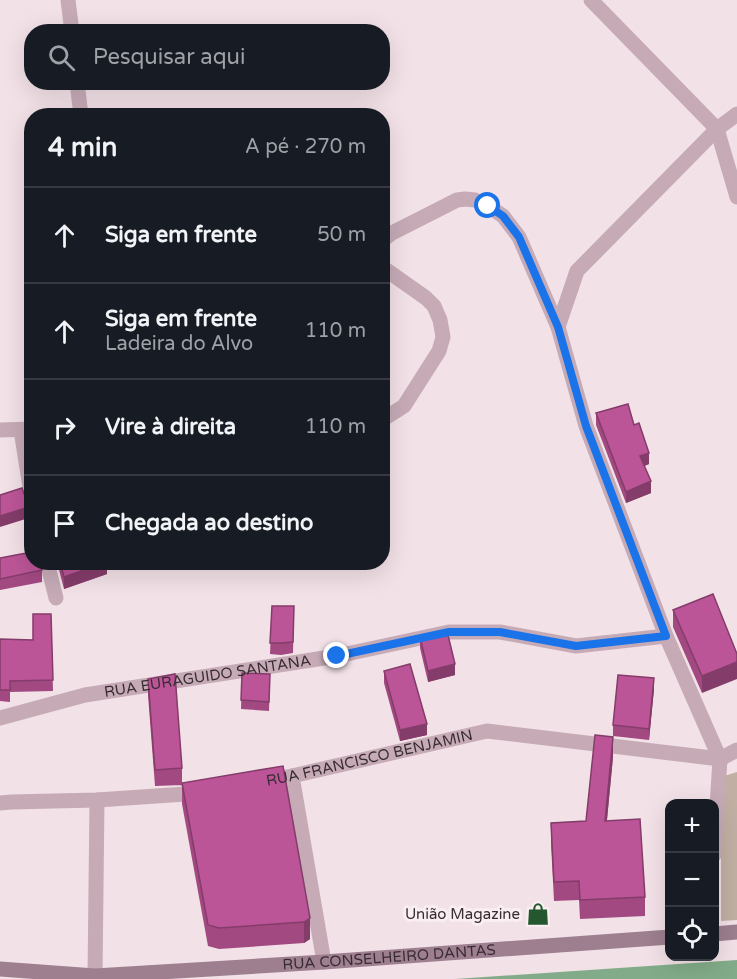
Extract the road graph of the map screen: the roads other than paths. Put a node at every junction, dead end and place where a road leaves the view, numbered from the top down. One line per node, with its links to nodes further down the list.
1 (69, 0): 3 (street)
2 (591, 0): 7 (street)
3 (71, 24)
4 (78, 90): 5 (street)
5 (80, 108)
6 (737, 114): 7 (street)
7 (717, 129): 8 (street); 11 (street)
8 (737, 197)
9 (390, 235): 11 (street)
10 (390, 273): 12 (street)
11 (558, 327): 17 (street)
12 (390, 415)
13 (0, 430): 14 (street)
14 (24, 430)
15 (49, 570): 16 (street)
16 (56, 598)
17 (666, 636): 18 (street, RUA EURAGUIDO SANTANA); 20 (street)
18 (0, 718)
19 (737, 750): 20 (street)
20 (720, 759): 21 (street, RUA FRANCISCO BENJAMIN); 26 (street)
21 (292, 776): 22 (street, RUA FRANCISCO BENJAMIN); 30 (street)
22 (257, 782)
23 (210, 790): 24 (street)
24 (97, 800): 25 (street); 32 (street)
25 (0, 803)
26 (714, 853)
27 (737, 932): 28 (street)
28 (719, 934)
29 (665, 937): 30 (street, RUA CONSELHEIRO DANTAS)
30 (324, 962): 32 (street, RUA CONSELHEIRO DANTAS)
31 (0, 969): 32 (street, RUA CONSELHEIRO DANTAS)
32 (95, 976)

